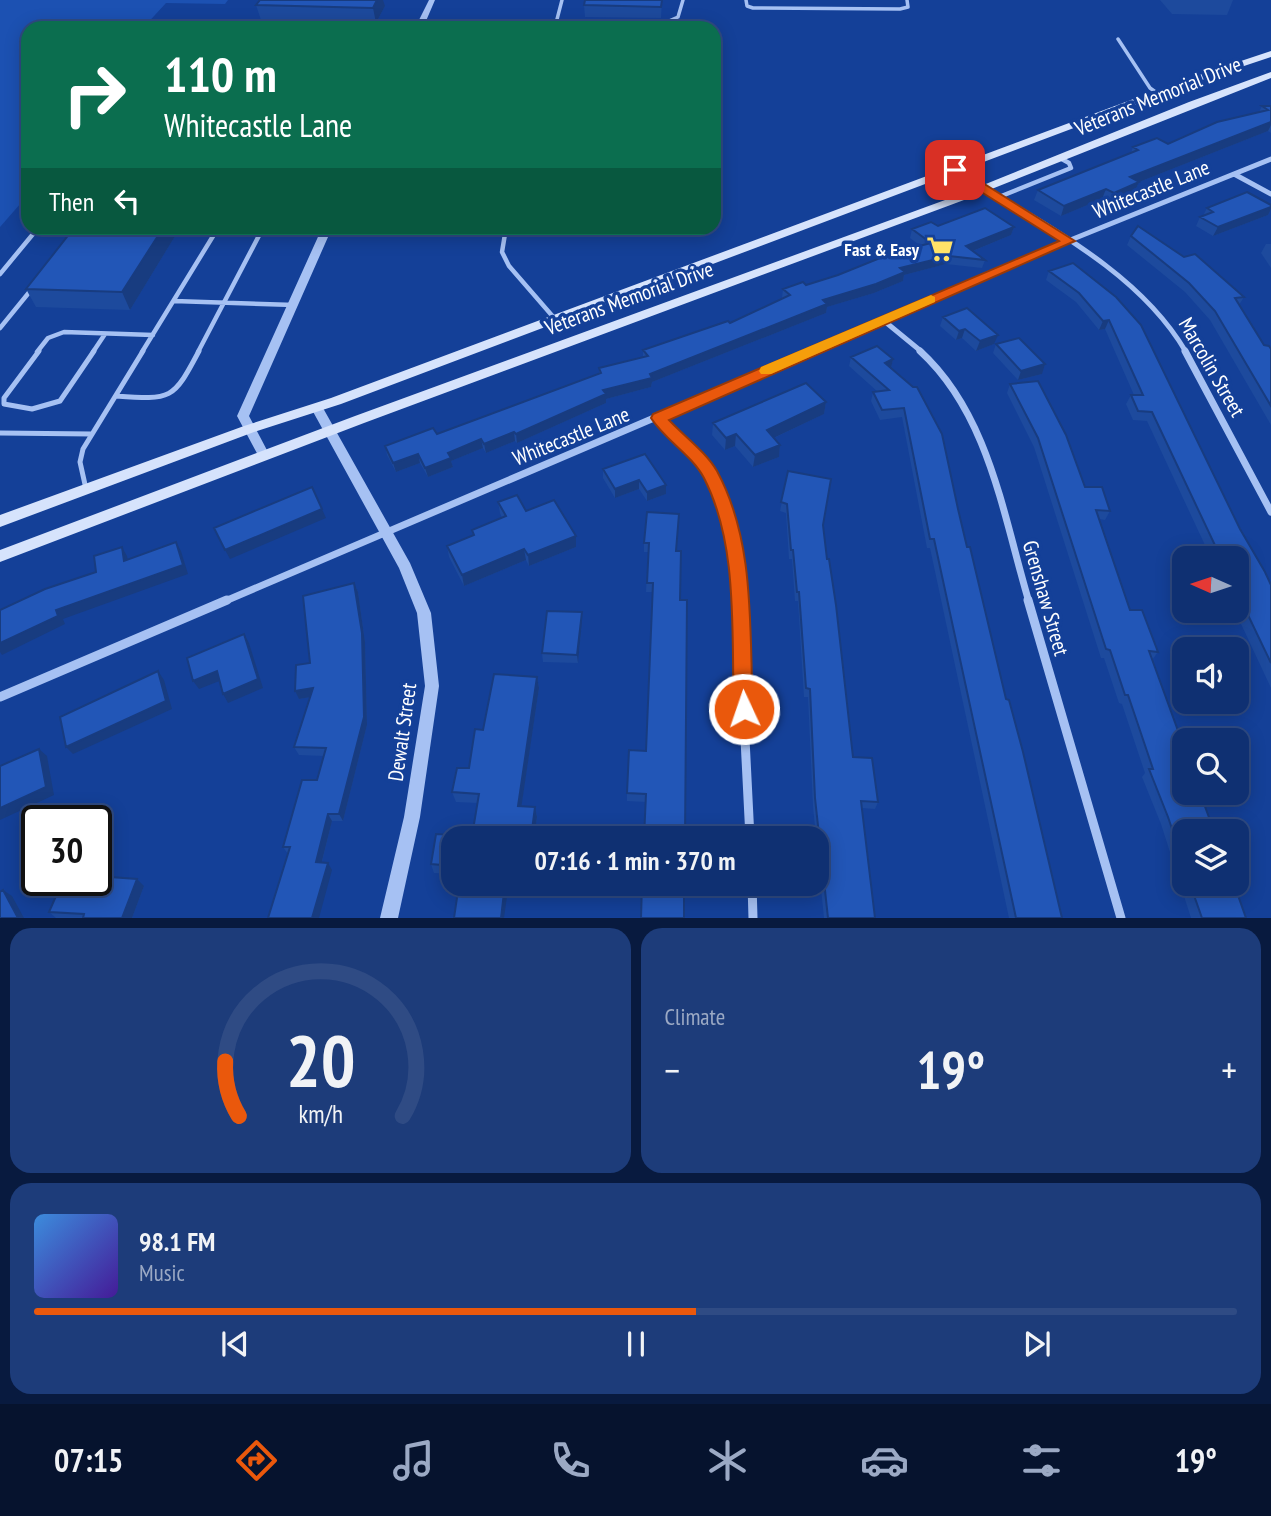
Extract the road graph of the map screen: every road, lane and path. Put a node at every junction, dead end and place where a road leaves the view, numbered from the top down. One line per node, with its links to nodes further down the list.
1 (432, 0): 6 (street)
2 (562, 0): 7 (lane)
3 (683, 0): 8 (lane)
4 (746, 0): 5 (lane)
5 (907, 0)
6 (422, 21)
7 (556, 21)
8 (669, 21)
9 (1118, 39): 13 (lane)
10 (1271, 54): 12 (main road, Veterans Memorial Drive)
11 (1271, 75): 14 (main road, Veterans Memorial Drive)
12 (1193, 80): 13 (main road, Veterans Memorial Drive); 14 (main road)
13 (1157, 93): 17 (main road, Veterans Memorial Drive)
14 (1220, 93): 15 (main road, Veterans Memorial Drive)
15 (1060, 158): 19 (main road, Veterans Memorial Drive); 21 (lane)
16 (1271, 159): 18 (street, Whitecastle Lane)
17 (955, 170): 19 (street, Marcolin Street); 30 (main road, Veterans Memorial Drive)
18 (1234, 174): 20 (street); 27 (street, Whitecastle Lane)
19 (986, 188): 21 (street, Marcolin Street); 30 (main road, Veterans Memorial Drive)
20 (1271, 194)
21 (999, 197): 27 (street, Marcolin Street)
22 (32, 235): 28 (lane)
23 (214, 235): 31 (lane)
24 (259, 235): 32 (lane)
25 (324, 235): 33 (street)
26 (505, 235): 34 (lane)
27 (1068, 241): 35 (street, Whitecastle Lane); 48 (street, Marcolin Street)
28 (0, 274)
29 (32, 288): 36 (lane)
30 (656, 295): 34 (main road, Veterans Memorial Drive); 43 (main road, Veterans Memorial Drive)
31 (174, 301): 32 (lane); 38 (lane)
32 (222, 302): 33 (lane); 39 (lane)
33 (294, 305): 42 (street)
34 (555, 318): 40 (main road, Veterans Memorial Drive)
35 (883, 320): 41 (street, Whitecastle Lane); 57 (street, Grenshaw Street)
36 (0, 328)
37 (105, 334): 37 (lane); 38 (lane)
38 (153, 335): 39 (lane)
39 (117, 396): 45 (lane)
40 (317, 408): 42 (main road, Veterans Memorial Drive); 43 (street, Dewalt Street)
41 (659, 418): 50 (street, Whitecastle Lane); 53 (street)
42 (249, 429): 46 (street); 47 (main road, Veterans Memorial Drive)
43 (327, 431): 46 (main road, Veterans Memorial Drive); 50 (street, Dewalt Street)
44 (0, 433): 45 (lane)
45 (92, 434): 47 (lane)
46 (263, 454): 51 (main road, Veterans Memorial Drive)
47 (86, 489): 49 (main road, Veterans Memorial Drive)
48 (1271, 512)
49 (0, 521)
50 (385, 531): 52 (street, Whitecastle Lane); 55 (street, Dewalt Street)
51 (0, 556)
52 (0, 697)
53 (749, 826)
54 (753, 896): 56 (street)
55 (389, 918)
56 (754, 918)
57 (1121, 918)

